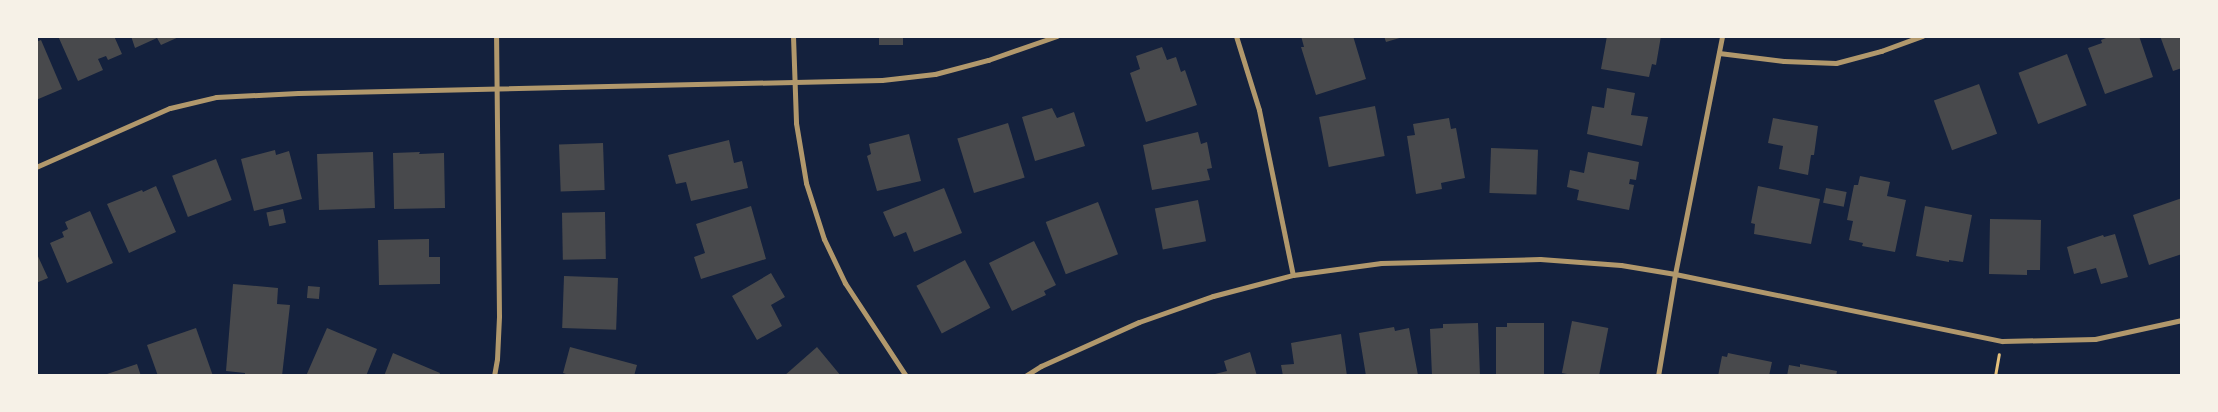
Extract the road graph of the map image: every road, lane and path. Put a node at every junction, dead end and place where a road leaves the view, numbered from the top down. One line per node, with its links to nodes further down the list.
1 (496, 36): 9 (street)
2 (793, 36): 8 (street)
3 (1057, 36): 8 (street)
4 (1236, 36): 12 (street)
5 (1722, 36): 7 (street)
6 (1922, 36): 7 (street)
7 (1719, 53): 11 (street)
8 (794, 82): 9 (street); 16 (street)
9 (497, 89): 10 (street); 15 (street)
10 (36, 167)
11 (1675, 274): 12 (street); 14 (street); 18 (street)
12 (1293, 275): 17 (street)
13 (2182, 320): 14 (street)
14 (2002, 341): 19 (path)
15 (494, 376)
16 (906, 376)
17 (1025, 376)
18 (1658, 376)
19 (1995, 376)

